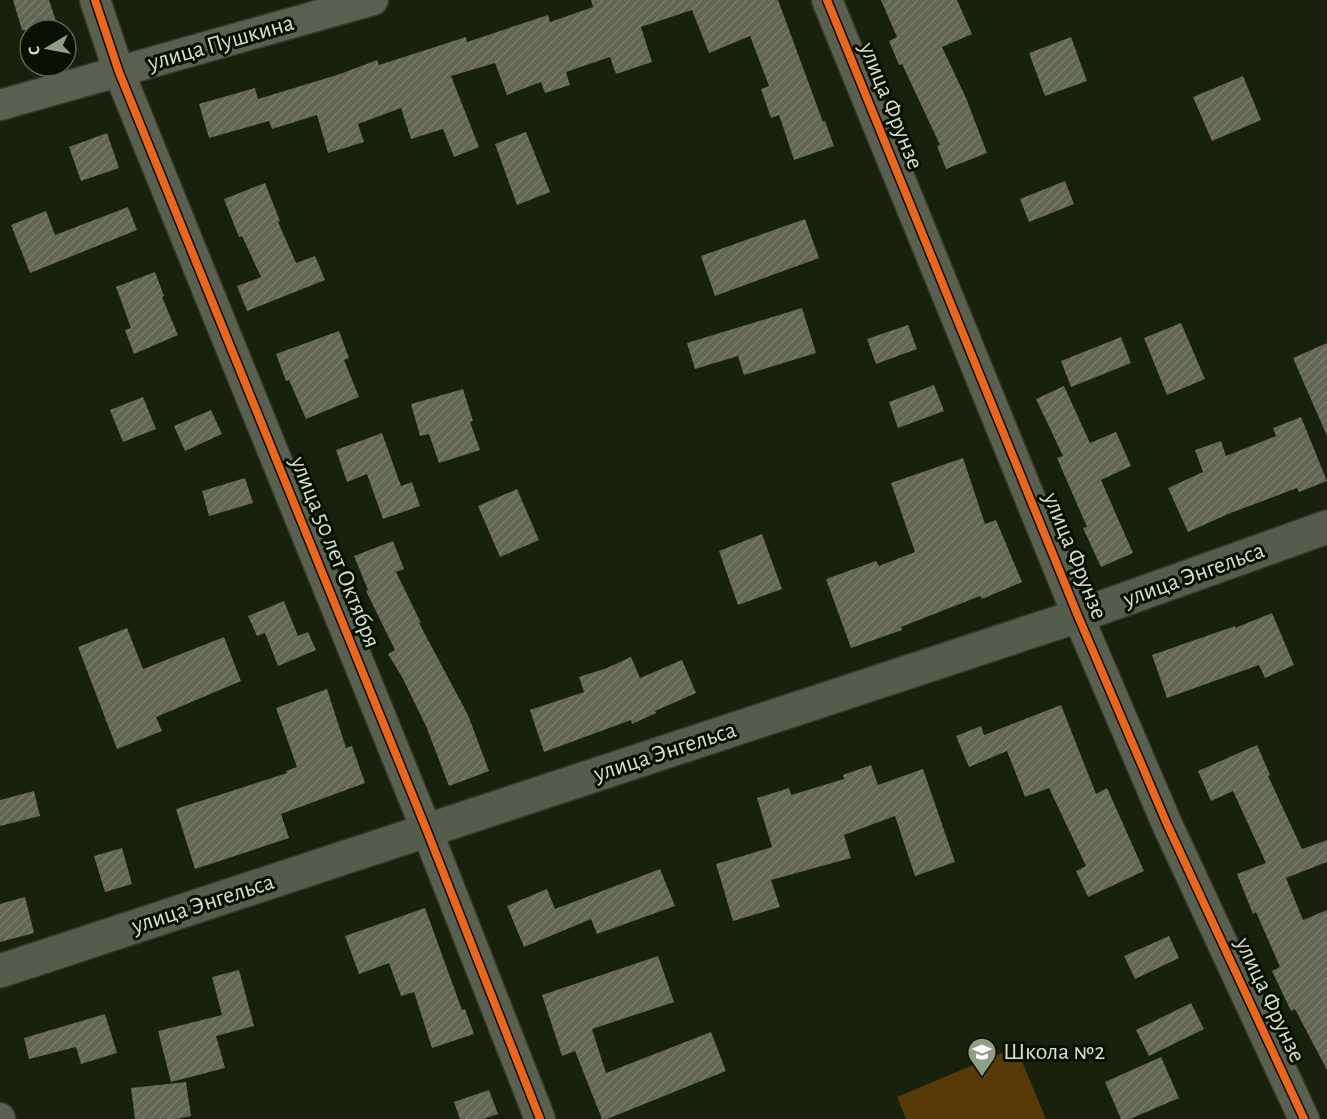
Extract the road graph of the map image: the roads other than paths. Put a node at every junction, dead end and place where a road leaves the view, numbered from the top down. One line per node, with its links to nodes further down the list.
1 (94, 0): 4 (street, улица 50 лет Октября)
2 (373, 0): 4 (street, улица Пушкина)
3 (827, 0): 7 (street, улица Фрунзе)
4 (119, 72): 5 (street, улица Пушкина); 8 (street, улица 50 лет Октября)
5 (0, 105)
6 (1327, 527): 7 (main road, улица Энгельса)
7 (1078, 616): 8 (main road, улица Энгельса); 11 (street, улица Фрунзе)
8 (427, 831): 9 (main road, улица Энгельса); 10 (street, улица 50 лет Октября)
9 (0, 971)
10 (540, 1119)
11 (1304, 1119)

